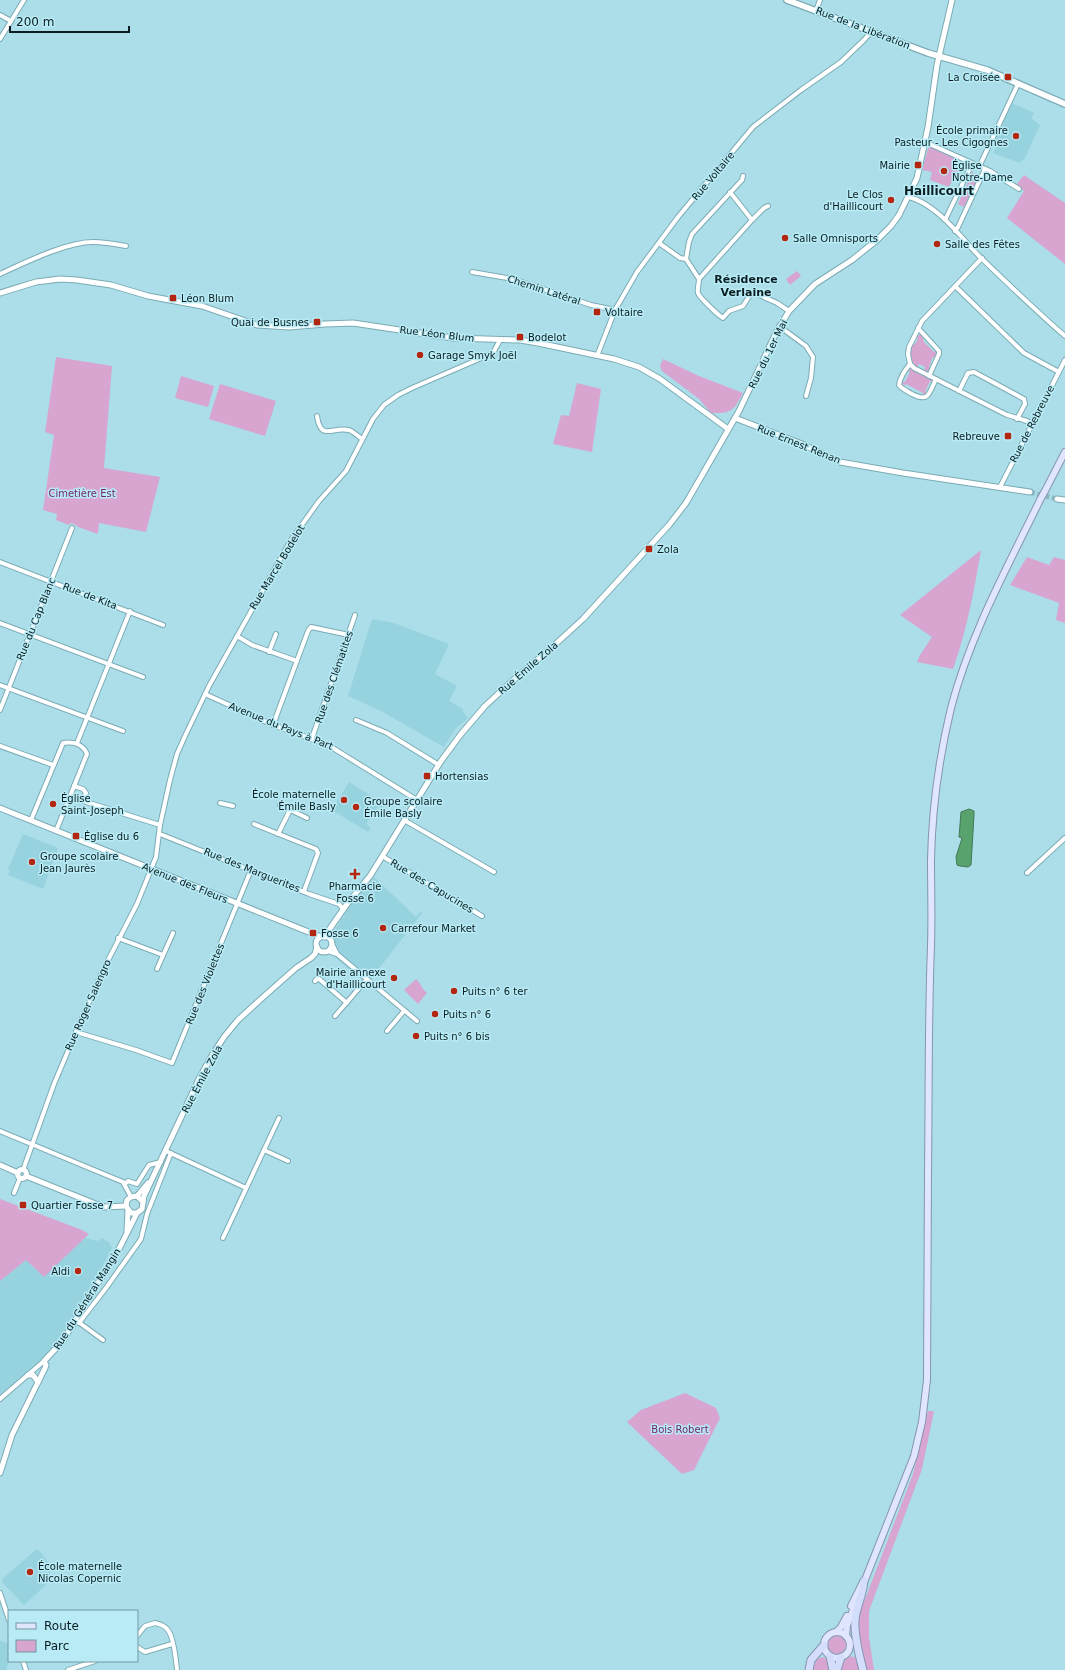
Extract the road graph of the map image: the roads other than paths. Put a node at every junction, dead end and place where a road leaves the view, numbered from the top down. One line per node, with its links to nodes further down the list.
1 (24, 0): 7 (street)
2 (787, 0): 5 (main road, Rue de la Libération)
3 (820, 0): 5 (street)
4 (952, 0): 10 (street, Rue du 1er Mai)
5 (816, 10): 8 (main road, Rue de la Libération)
6 (0, 15): 7 (street)
7 (11, 22): 9 (street)
8 (871, 32): 10 (main road, Rue de la Libération); 25 (street, Rue Voltaire)
9 (0, 39)
10 (939, 56): 11 (main road, Rue de la Libération); 13 (street, Rue du 1er Mai)
11 (1018, 84): 12 (main road, Rue de la Libération); 15 (street)
12 (1065, 104)
13 (925, 142): 14 (street); 20 (street, Rue du 1er Mai)
14 (972, 164): 15 (street); 23 (street)
15 (979, 167): 16 (street)
16 (985, 169): 18 (street); 24 (street)
17 (743, 176): 19 (street)
18 (1019, 189)
19 (730, 192): 22 (street); 28 (street)
20 (909, 197): 23 (street); 35 (street, Rue du 1er Mai)
21 (768, 206): 22 (street)
22 (752, 220): 31 (street)
23 (945, 220): 24 (street)
24 (955, 231): 27 (street)
25 (659, 243): 28 (street); 34 (street, Rue Voltaire)
26 (126, 246): 30 (street)
27 (982, 258): 32 (street); 38 (street)
28 (686, 259): 31 (street)
29 (472, 272): 34 (street, Chemin Latéral)
30 (0, 274)
31 (699, 280): 35 (street)
32 (956, 286): 37 (street); 43 (street)
33 (0, 292): 39 (street, Rue Léon Blum)
34 (615, 310): 40 (street, Rue Voltaire)
35 (790, 311): 36 (street, Rue du 1er Mai)
36 (779, 326): 47 (street); 49 (street, Rue du 1er Mai)
37 (918, 328): 42 (street); 44 (street)
38 (1065, 336)
39 (500, 340): 40 (street, Rue Léon Blum); 53 (street, Rue Marcel Bodelot)
40 (597, 356): 52 (street, Rue Léon Blum)
41 (1065, 360): 43 (street, Rue de Rebreuve)
42 (910, 364): 44 (street); 45 (street)
43 (1059, 372): 51 (street, Rue de Rebreuve)
44 (929, 376): 45 (street)
45 (936, 379): 46 (street)
46 (959, 391): 50 (street); 50 (street)
47 (806, 396)
48 (317, 416): 53 (street)
49 (735, 418): 52 (street, Rue Émile Zola); 55 (street, Rue Ernest Renan)
50 (1017, 419): 51 (street)
51 (1033, 424): 55 (street, Rue de Rebreuve)
52 (728, 429): 86 (street, Rue Émile Zola)
53 (362, 439): 69 (street, Rue Marcel Bodelot)
54 (1065, 452): 161 (main road, bridge)
55 (1000, 487): 56 (street, Rue Ernest Renan)
56 (1030, 492)
57 (1057, 499): 58 (street)
58 (1065, 500)
59 (72, 528): 61 (street, Rue du Cap Blanc)
60 (0, 562): 61 (street, Rue de Kita)
61 (51, 581): 62 (street, Rue de Kita); 66 (street, Rue du Cap Blanc)
62 (130, 611): 65 (street, Rue de Kita); 72 (street)
63 (355, 615): 68 (street, Rue des Clématites)
64 (0, 622): 66 (street)
65 (163, 625)
66 (30, 634): 72 (street); 75 (street, Rue du Cap Blanc)
67 (276, 634): 70 (street)
68 (349, 635): 71 (street); 82 (street, Rue des Clématites)
69 (237, 636): 70 (street); 76 (street, Rue Marcel Bodelot)
70 (269, 652): 71 (street)
71 (297, 660): 80 (street)
72 (109, 664): 73 (street); 78 (street)
73 (143, 677)
74 (0, 685): 75 (street)
75 (8, 688): 77 (street, Rue du Cap Blanc); 78 (street)
76 (205, 694): 80 (street, Avenue du Pays à Part); 98 (street, Rue Marcel Bodelot)
77 (0, 710)
78 (87, 718): 81 (street); 83 (street)
79 (356, 720): 86 (street)
80 (273, 725): 82 (street, Avenue du Pays à Part)
81 (123, 731)
82 (312, 738): 88 (street, Avenue du Pays à Part)
83 (77, 743): 85 (street); 87 (street)
84 (0, 746): 85 (street)
85 (53, 765): 95 (street)
86 (438, 765): 88 (street, Rue Émile Zola)
87 (74, 786): 98 (street); 99 (street)
88 (417, 800): 96 (street, Rue Émile Zola)
89 (220, 803): 91 (street)
90 (280, 804): 93 (street)
91 (233, 806)
92 (0, 808): 95 (street, Avenue des Fleurs)
93 (290, 810): 94 (street); 101 (street)
94 (307, 818)
95 (31, 820): 99 (street, Avenue des Fleurs)
96 (404, 820): 103 (street, Rue Émile Zola); 106 (street)
97 (254, 824): 101 (street)
98 (160, 825): 100 (street, Rue Marcel Bodelot)
99 (56, 831): 104 (street, Avenue des Fleurs)
100 (160, 834): 104 (street, Rue Marcel Bodelot); 105 (street, Rue des Marguerites)
101 (278, 834): 108 (street)
102 (1065, 838): 107 (street)
103 (382, 856): 110 (street, Rue Émile Zola); 111 (street, Rue des Capucines)
104 (151, 869): 109 (street, Avenue des Fleurs); 114 (street, Rue Roger Salengro)
105 (251, 870): 108 (street, Rue des Marguerites); 109 (street, Rue des Violettes)
106 (494, 872)
107 (1027, 873)
108 (304, 891): 110 (street, Rue des Marguerites)
109 (237, 904): 115 (street, Avenue des Fleurs); 130 (street, Rue des Violettes)
110 (343, 909): 112 (street, Rue Émile Zola)
111 (482, 916)
112 (331, 928): 115 (street, Rue Émile Zola); 116 (street, Rue Émile Zola)
113 (173, 934): 120 (street)
114 (118, 938): 120 (street); 130 (street, Rue Roger Salengro)
115 (321, 938): 116 (street); 117 (street)
116 (331, 942): 118 (street); 119 (street)
117 (317, 948): 118 (street); 121 (street, Rue Émile Zola)
118 (326, 951): 119 (street); 121 (street, Rue Émile Zola)
119 (337, 954): 123 (street)
120 (163, 955): 122 (street)
121 (302, 964): 135 (street, Rue Émile Zola)
122 (157, 969)
123 (367, 979): 125 (street); 126 (street)
124 (315, 982): 125 (street)
125 (347, 1002): 127 (street)
126 (404, 1011): 128 (street); 129 (street)
127 (335, 1016)
128 (417, 1021)
129 (387, 1031)
130 (76, 1032): 133 (street, Rue Roger Salengro)
131 (279, 1118): 134 (street)
132 (0, 1131): 133 (street)
133 (33, 1144): 139 (street, Rue Roger Salengro); 144 (street)
134 (264, 1150): 136 (street); 145 (street)
135 (168, 1152): 137 (street, Rue Émile Zola); 145 (street); 150 (street, Rue du Général Mangin)
136 (288, 1161)
137 (161, 1162): 141 (street, Rue Émile Zola); 144 (street)
138 (0, 1165): 140 (street)
139 (23, 1170): 140 (street); 142 (street)
140 (18, 1172): 143 (street)
141 (154, 1174): 147 (street); 148 (street)
142 (26, 1176): 143 (street); 149 (street)
143 (20, 1178): 146 (street)
144 (125, 1184): 147 (street)
145 (246, 1188): 153 (street)
146 (14, 1193)
147 (134, 1196): 148 (street); 149 (street)
148 (142, 1203): 150 (street); 151 (street)
149 (127, 1208): 151 (street); 152 (street, Rue du Général Mangin)
150 (149, 1208): 154 (street, Rue du Général Mangin)
151 (137, 1212): 152 (street, Rue du Général Mangin)
152 (126, 1234): 154 (street, Rue du Général Mangin)
153 (223, 1238)
154 (77, 1321): 155 (street); 156 (street, Rue du Général Mangin)
155 (103, 1340)
156 (44, 1361): 157 (street); 158 (street)
157 (28, 1374): 158 (street); 159 (street)
158 (38, 1382): 160 (street)
159 (0, 1399)
160 (0, 1473)
161 (864, 1581): 164 (main road); 166 (main road); 178 (highway)
162 (0, 1593): 163 (street)
163 (8, 1617)
164 (836, 1632): 166 (main road); 168 (main road)
165 (138, 1635): 167 (street)
166 (846, 1636): 171 (main road)
167 (172, 1644): 169 (street); 174 (street)
168 (824, 1645): 170 (main road); 175 (highway)
169 (138, 1648)
170 (830, 1656): 171 (main road); 176 (highway)
171 (841, 1657): 177 (highway)
172 (92, 1662): 173 (street)
173 (68, 1670)
174 (176, 1670)
175 (808, 1670)
176 (833, 1670)
177 (837, 1670)
178 (863, 1670)

